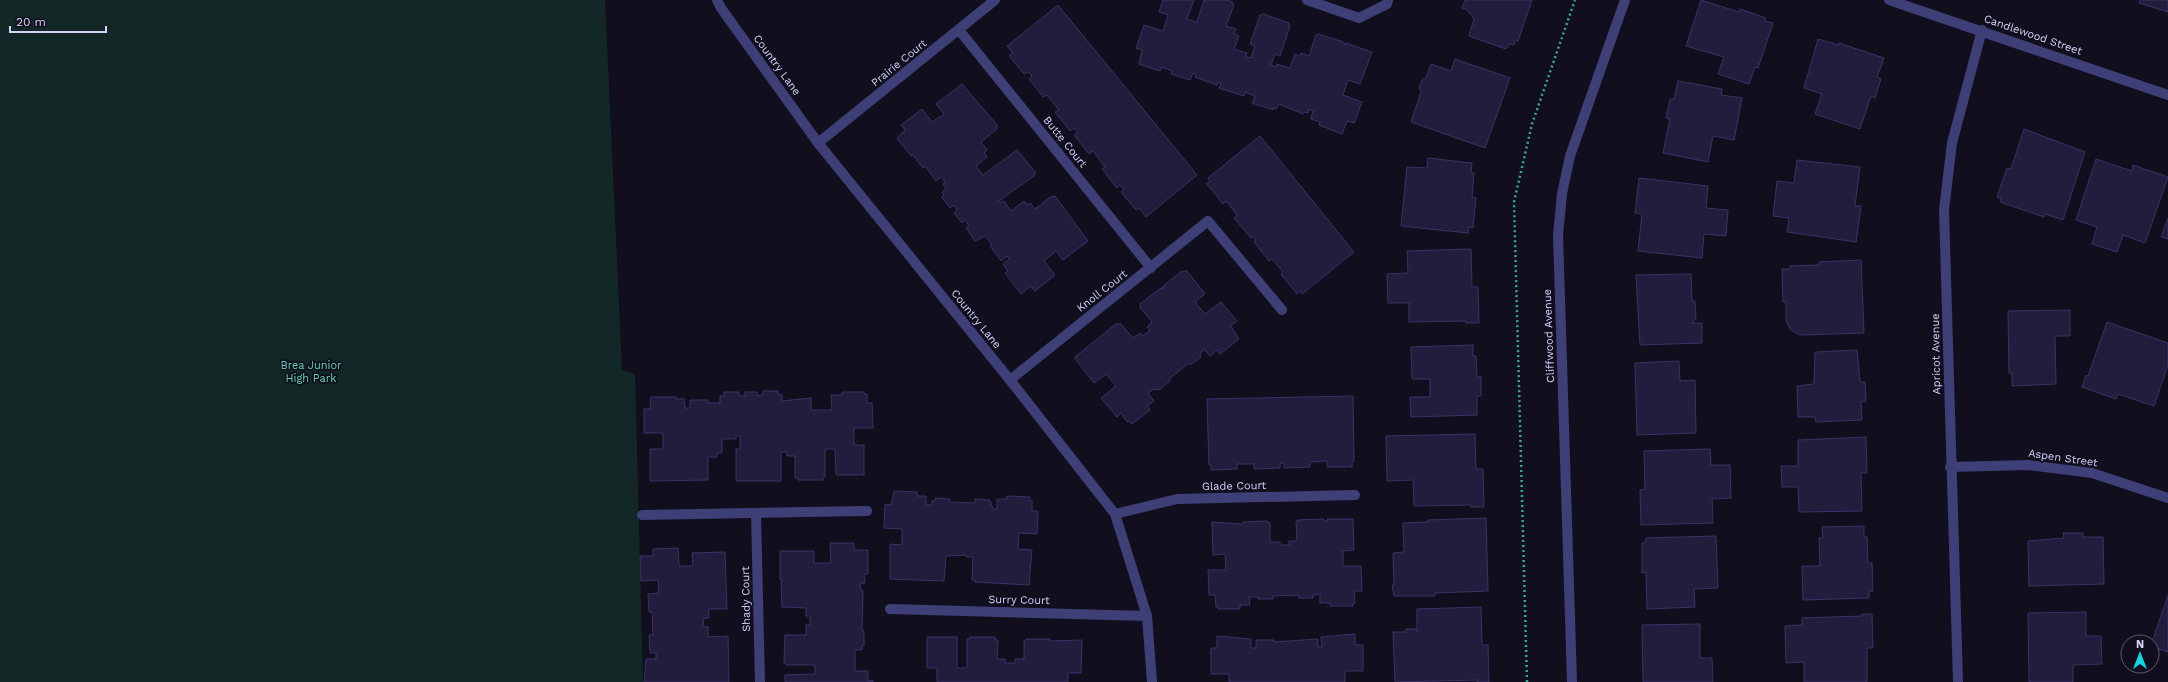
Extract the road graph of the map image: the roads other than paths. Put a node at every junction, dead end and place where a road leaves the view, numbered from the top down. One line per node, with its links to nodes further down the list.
1 (717, 0): 10 (street, Country Lane)
2 (995, 0): 7 (street, Prairie Court)
3 (1308, 0): 4 (street)
4 (1388, 0)
5 (1625, 0): 25 (street, Cliffwood Avenue)
6 (1889, 0): 8 (street, Candlewood Street)
7 (959, 30): 10 (street, Prairie Court); 11 (street, Butte Court)
8 (1982, 30): 9 (street, Candlewood Street); 14 (street, Apricot Avenue)
9 (2168, 94)
10 (818, 143): 13 (street, Country Lane)
11 (1151, 268): 12 (street, Knoll Court); 13 (street, Knoll Court)
12 (1282, 310)
13 (1010, 380): 19 (street, Country Lane)
14 (1950, 467): 16 (street, Aspen Street); 26 (street, Apricot Avenue)
15 (1355, 495): 19 (street, Glade Court)
16 (2168, 498)
17 (867, 511): 18 (street)
18 (756, 514): 20 (street); 23 (street, Shady Court)
19 (1115, 514): 22 (street, Country Lane)
20 (642, 516)
21 (890, 609): 22 (street, Surry Court)
22 (1147, 616): 24 (street, Country Lane)
23 (760, 682)
24 (1152, 682)
25 (1572, 682)
26 (1958, 682)

